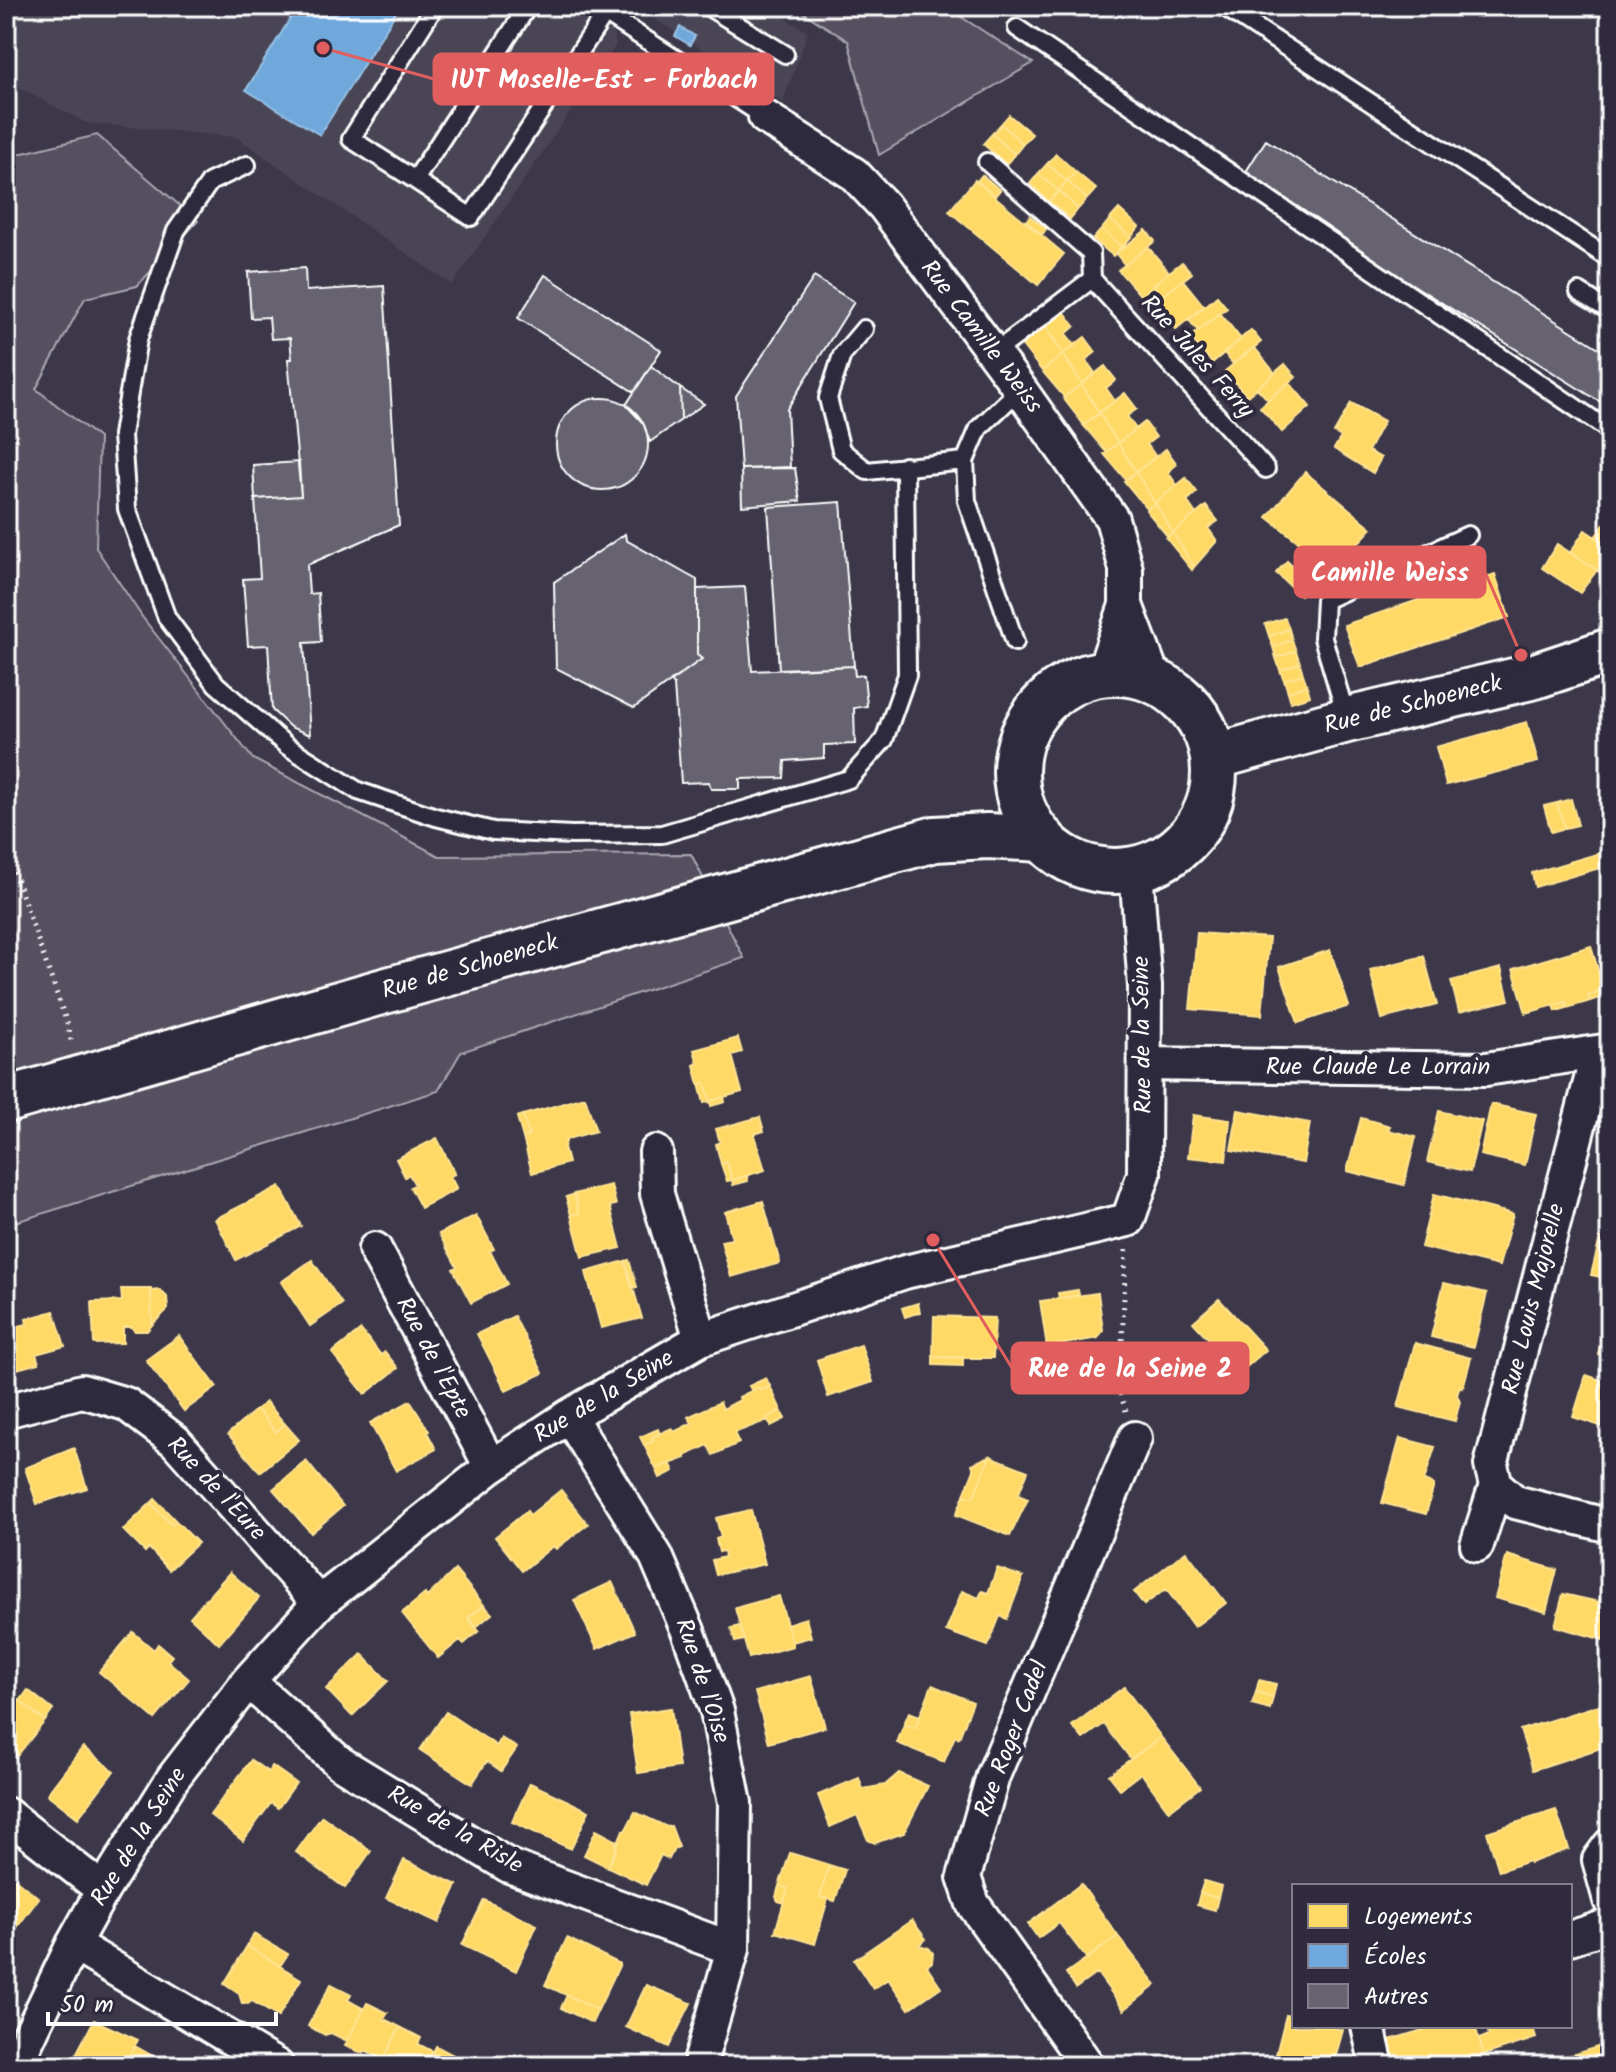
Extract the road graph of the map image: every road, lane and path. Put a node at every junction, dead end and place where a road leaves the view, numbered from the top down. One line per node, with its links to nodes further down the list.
1 (435, 6): 11 (lane)
2 (528, 6): 11 (lane)
3 (707, 6): 7 (lane)
4 (1223, 6): 12 (lane)
5 (603, 8): 8 (lane); 11 (lane)
6 (1017, 28): 19 (lane)
7 (785, 54)
8 (765, 117): 17 (street, Rue Camille Weiss)
9 (987, 162): 13 (lane, Rue Jules Ferry)
10 (247, 165): 21 (lane)
11 (415, 180)
12 (1610, 259)
13 (1092, 279): 17 (lane); 22 (lane, Rue Jules Ferry)
14 (1579, 292): 15 (lane)
15 (1610, 311)
16 (864, 329): 21 (lane)
17 (994, 353): 18 (street, Rue Camille Weiss)
18 (1020, 389): 20 (lane); 24 (street, Rue Camille Weiss)
19 (1610, 431)
20 (965, 461): 21 (lane); 25 (lane)
21 (905, 466)
22 (1266, 469)
23 (1468, 535): 29 (lane)
24 (1126, 605): 27 (street, Rue Camille Weiss); 28 (street, Rue Camille Weiss)
25 (1015, 642)
26 (1610, 651): 29 (main road, Rue de Schoeneck)
27 (1103, 673): 28 (main road); 31 (main road)
28 (1156, 684): 30 (main road)
29 (1347, 720): 30 (main road, Rue de Schoeneck)
30 (1214, 757): 35 (main road)
31 (1014, 770): 32 (main road, Rue de Schoeneck); 33 (main road)
32 (935, 839): 33 (main road, Rue de Schoeneck); 38 (main road, Rue de Schoeneck)
33 (1043, 839): 35 (main road)
34 (6, 849): 38 (path)
35 (1136, 870): 37 (street, Rue de la Seine)
36 (1604, 1051): 37 (street, Rue Claude Le Lorrain); 48 (street, Rue Louis Majorelle)
37 (1145, 1064): 41 (street, Rue de la Seine)
38 (79, 1080): 39 (main road, Rue de Schoeneck)
39 (6, 1100)
40 (656, 1152): 43 (street)
41 (1128, 1220): 43 (street, Rue de la Seine); 46 (path)
42 (375, 1249): 47 (street, Rue de l'Epte)
43 (701, 1339): 45 (street, Rue de la Seine)
44 (6, 1411): 51 (street, Rue de l'Eure)
45 (569, 1416): 47 (street, Rue de la Seine); 60 (street, Rue de l'Oise)
46 (1135, 1438): 65 (street, Rue Roger Cadel)
47 (491, 1467): 51 (street, Rue de la Seine)
48 (1496, 1485): 49 (street); 50 (street, Rue Louis Majorelle)
49 (1610, 1526)
50 (1477, 1545)
51 (319, 1603): 52 (street, Rue de la Seine)
52 (248, 1681): 55 (street, Rue de la Seine); 60 (street, Rue de la Risle)
53 (6, 1814): 55 (street)
54 (1610, 1845): 56 (street)
55 (103, 1890): 59 (street, Rue de la Seine)
56 (1610, 1900)
57 (1610, 1925): 58 (street)
58 (1572, 1937)
59 (73, 1944): 62 (street, Rue de la Seine); 63 (street)
60 (733, 1949): 64 (street, Rue de l'Oise)
61 (1368, 2028): 66 (street)
62 (15, 2066)
63 (277, 2066)
64 (699, 2066)
65 (1088, 2066)
66 (1377, 2066)

